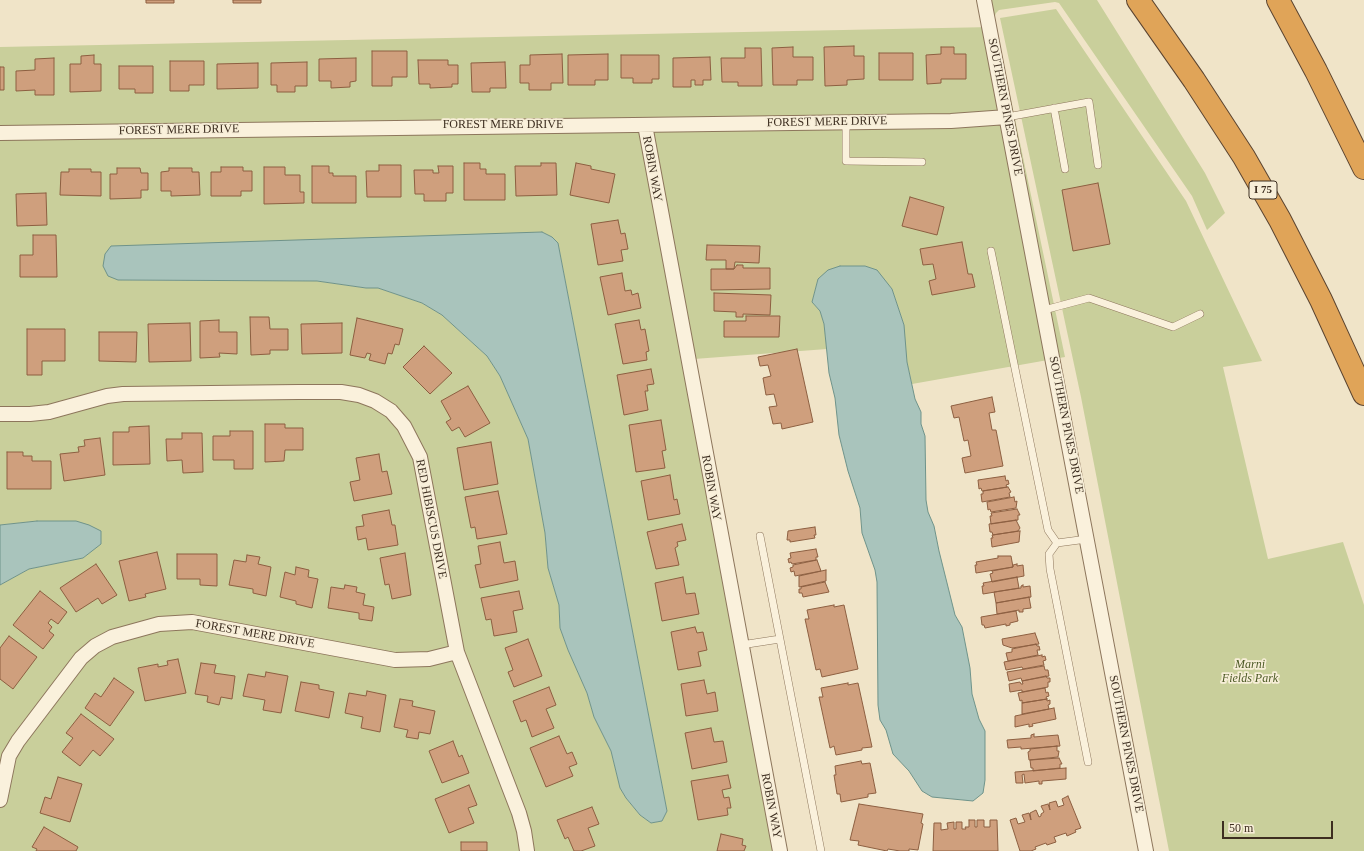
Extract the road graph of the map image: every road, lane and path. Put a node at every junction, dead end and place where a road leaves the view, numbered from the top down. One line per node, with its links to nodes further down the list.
1 (984, 0): 5 (street, SOUTHERN PINES DRIVE)
2 (1138, 0): 16 (highway, I 75)
3 (1278, 0): 11 (highway)
4 (1054, 108): 5 (lane); 10 (lane); 12 (lane)
5 (1007, 117): 6 (street, FOREST MERE DRIVE); 14 (street, SOUTHERN PINES DRIVE)
6 (846, 122): 7 (street, FOREST MERE DRIVE); 9 (lane)
7 (645, 124): 8 (street, FOREST MERE DRIVE); 22 (street, ROBIN WAY)
8 (0, 133)
9 (922, 162)
10 (1098, 164)
11 (1364, 168)
12 (1065, 169)
13 (991, 251): 20 (lane)
14 (1044, 310): 15 (lane); 19 (street, SOUTHERN PINES DRIVE)
15 (1200, 314)
16 (1364, 394)
17 (0, 414): 23 (street, RED HIBISCUS DRIVE)
18 (760, 536): 21 (lane)
19 (1087, 539): 20 (lane); 29 (street, SOUTHERN PINES DRIVE)
20 (1057, 543): 24 (lane)
21 (780, 639): 22 (lane); 28 (lane)
22 (741, 645): 27 (street, ROBIN WAY)
23 (457, 652): 25 (street, FOREST MERE DRIVE); 26 (street, RED HIBISCUS DRIVE)
24 (1088, 762)
25 (0, 800)
26 (527, 851)
27 (780, 851)
28 (821, 851)
29 (1146, 851)

